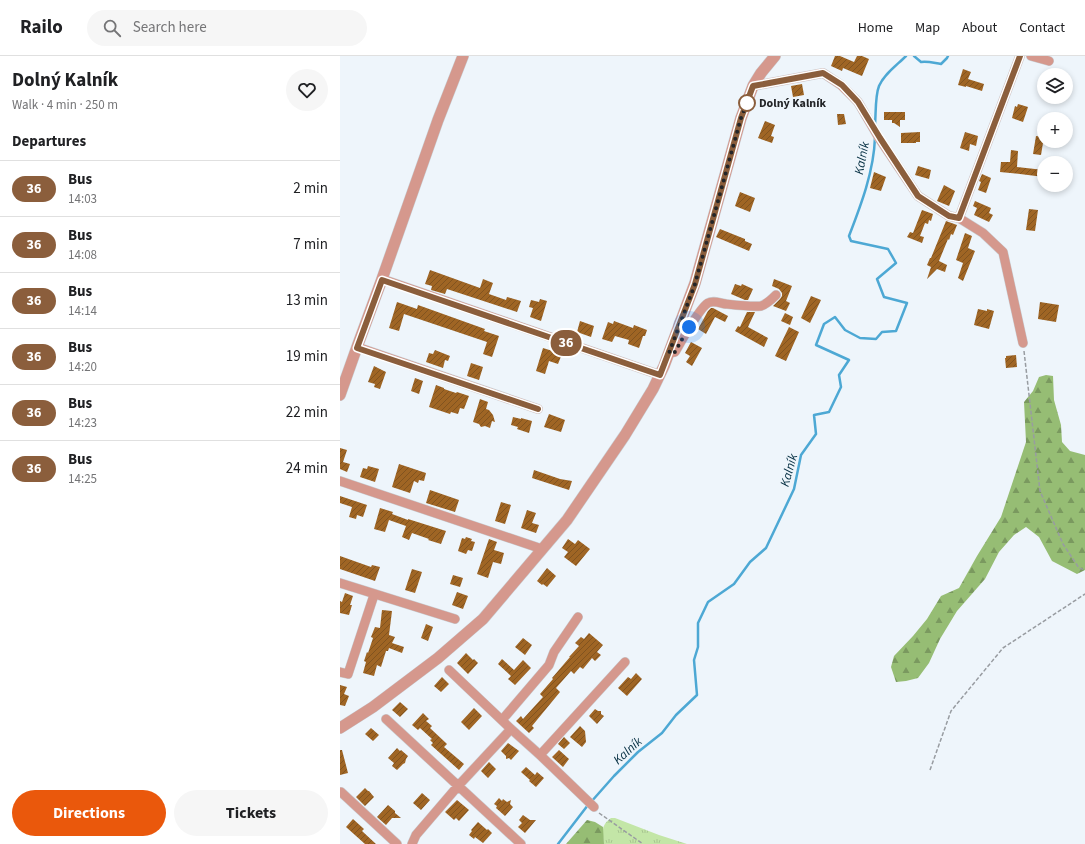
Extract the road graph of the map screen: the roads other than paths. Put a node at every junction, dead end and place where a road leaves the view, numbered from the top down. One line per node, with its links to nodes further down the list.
1 (463, 56): 8 (street)
2 (775, 56): 6 (street)
3 (1020, 56): 7 (street)
4 (1031, 56): 5 (street)
5 (1049, 61)
6 (753, 86): 7 (street); 12 (street)
7 (959, 218): 10 (street)
8 (382, 280): 11 (street); 13 (street)
9 (776, 295): 12 (street)
10 (1023, 343)
11 (357, 348): 14 (street); 15 (street)
12 (669, 353): 13 (street)
13 (660, 375): 17 (street)
14 (340, 395)
15 (538, 409)
16 (340, 481): 17 (street)
17 (542, 549): 27 (street)
18 (340, 583): 19 (street)
19 (374, 594): 21 (street); 24 (street)
20 (578, 617): 26 (street)
21 (455, 619)
22 (625, 662): 29 (street)
23 (449, 670): 26 (street)
24 (340, 672)
25 (386, 720): 30 (street)
26 (502, 720): 28 (street)
27 (340, 728)
28 (511, 728): 29 (street); 30 (street)
29 (540, 755): 32 (street)
30 (458, 786): 34 (street); 35 (street)
31 (341, 792): 33 (street)
32 (594, 807)
33 (397, 844)
34 (412, 844)
35 (521, 844)

